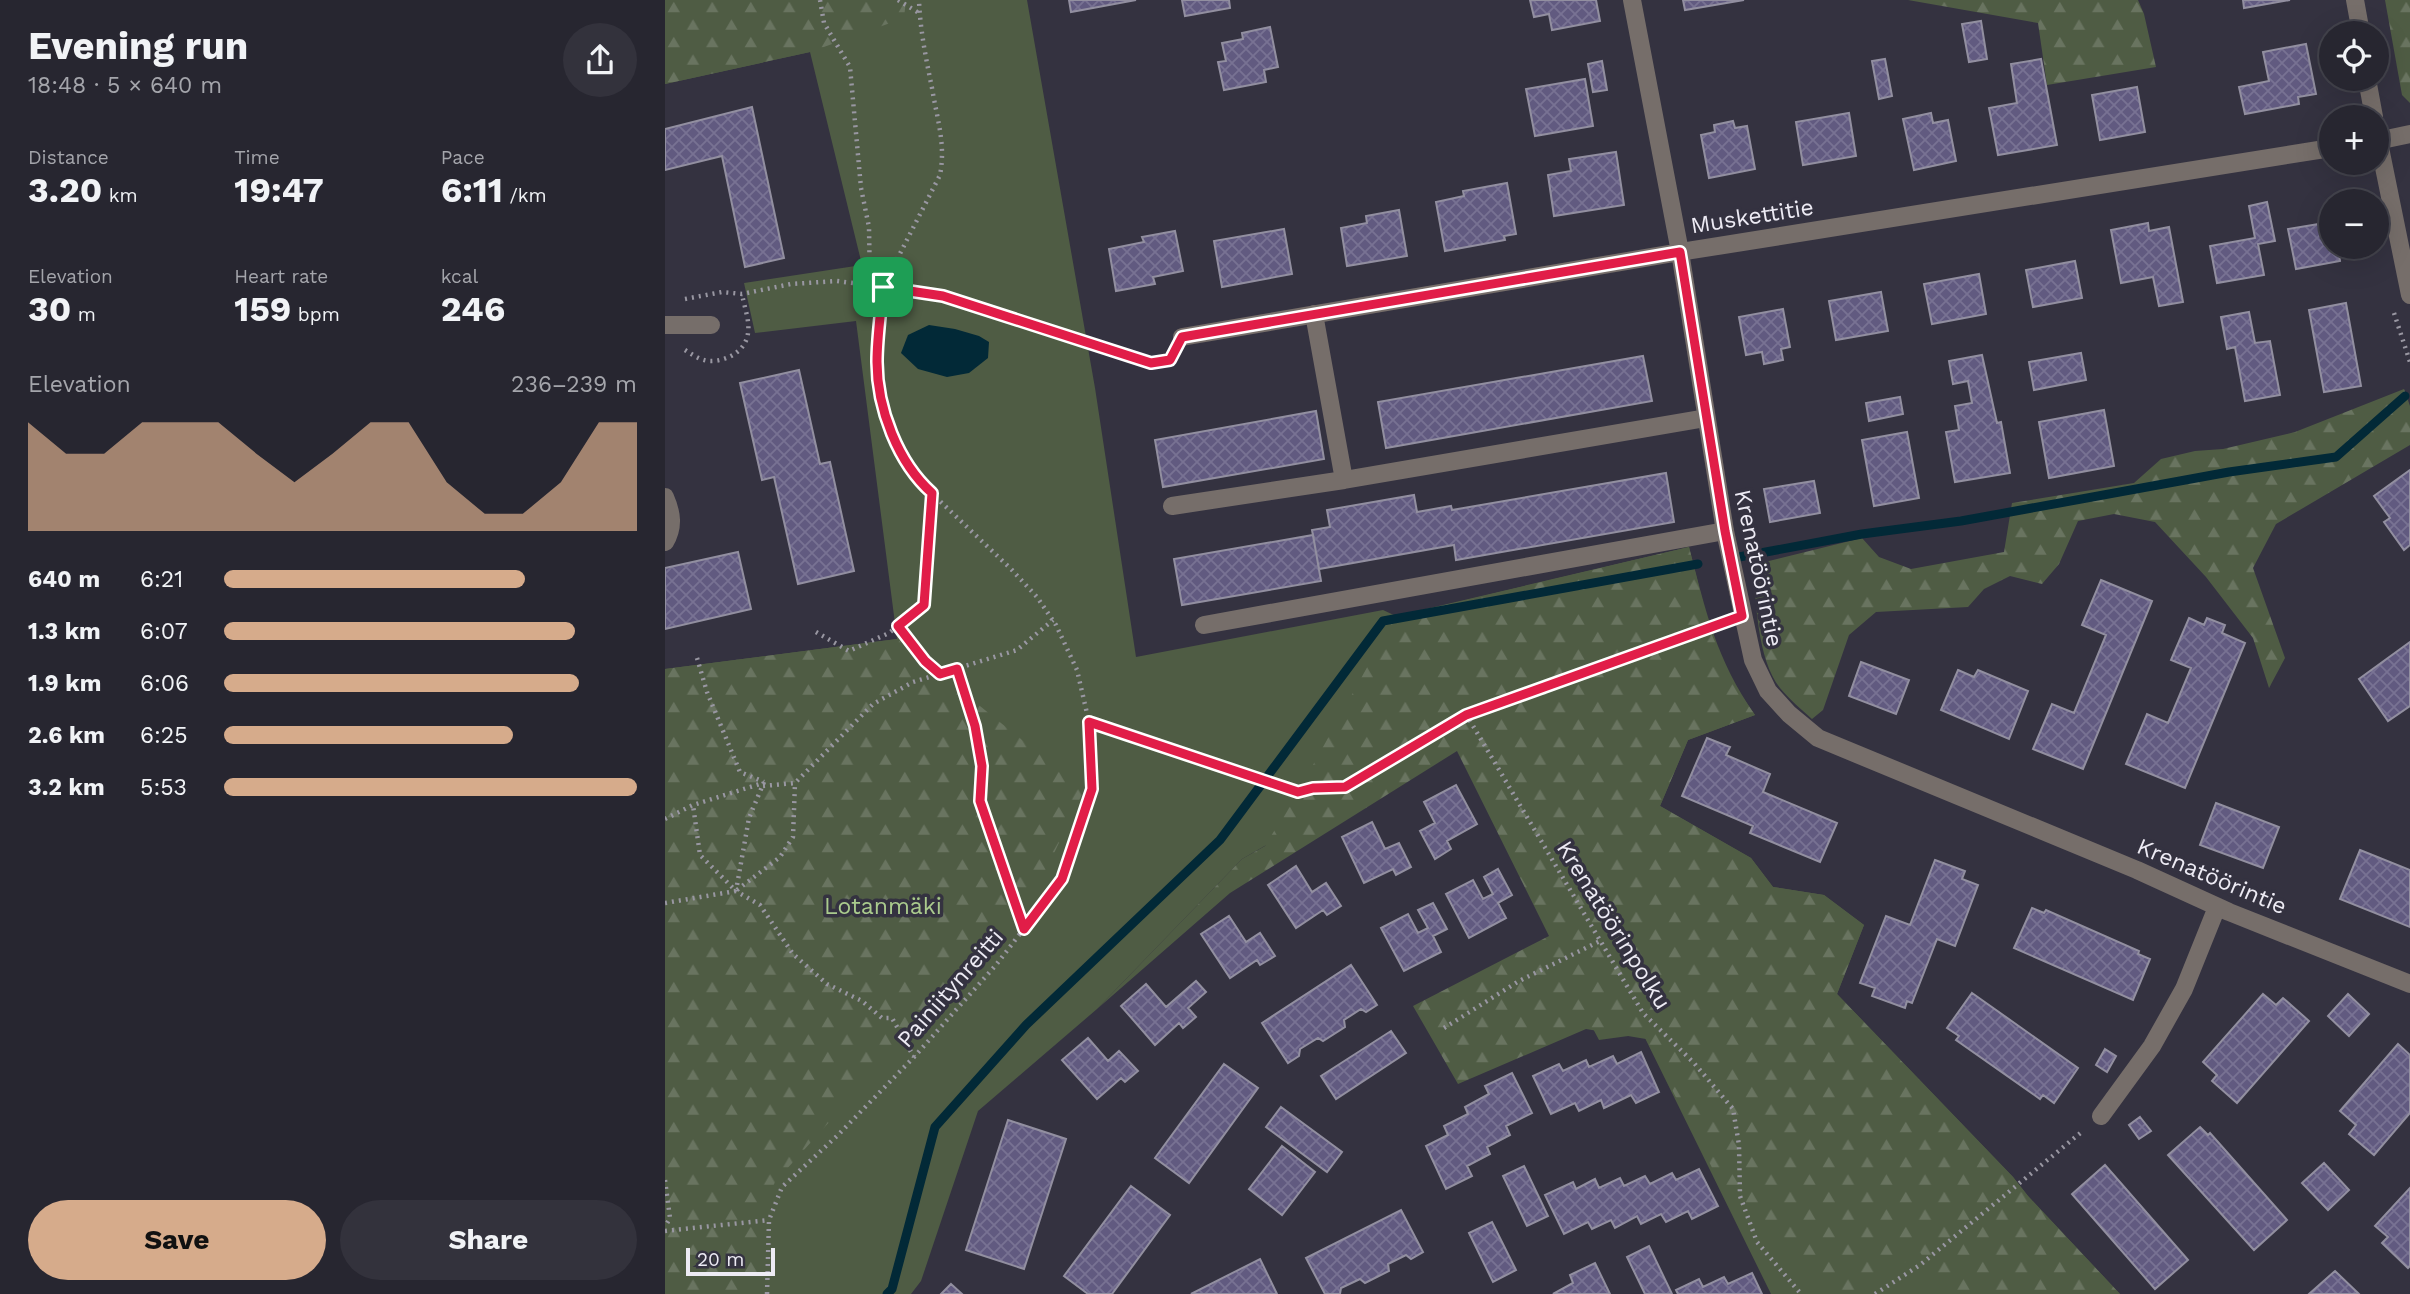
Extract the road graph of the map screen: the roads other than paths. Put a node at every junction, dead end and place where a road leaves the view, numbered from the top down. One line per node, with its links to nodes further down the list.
1 (1632, 0): 8 (street, Krenatöörintie)
2 (2355, 0): 3 (street)
3 (2359, 21)
4 (2410, 134): 5 (street)
5 (2389, 137)
6 (2319, 150): 8 (street, Muskettitie)
7 (2385, 175): 9 (street)
8 (1680, 252): 10 (street, Muskettitie); 14 (street, Krenatöörintie)
9 (2410, 295)
10 (1314, 314): 13 (street, Muskettitie); 15 (street)
11 (665, 324): 12 (street)
12 (711, 325)
13 (1182, 337)
14 (1706, 418): 15 (street); 18 (street, Krenatöörintie)
15 (1344, 480): 17 (street)
16 (665, 497): 19 (street)
17 (1172, 506)
18 (1725, 531): 20 (street); 21 (street, Krenatöörintie)
19 (665, 542)
20 (1204, 625)
21 (2217, 907): 22 (street, Krenatöörintie); 23 (street)
22 (2410, 984)
23 (2101, 1116)

